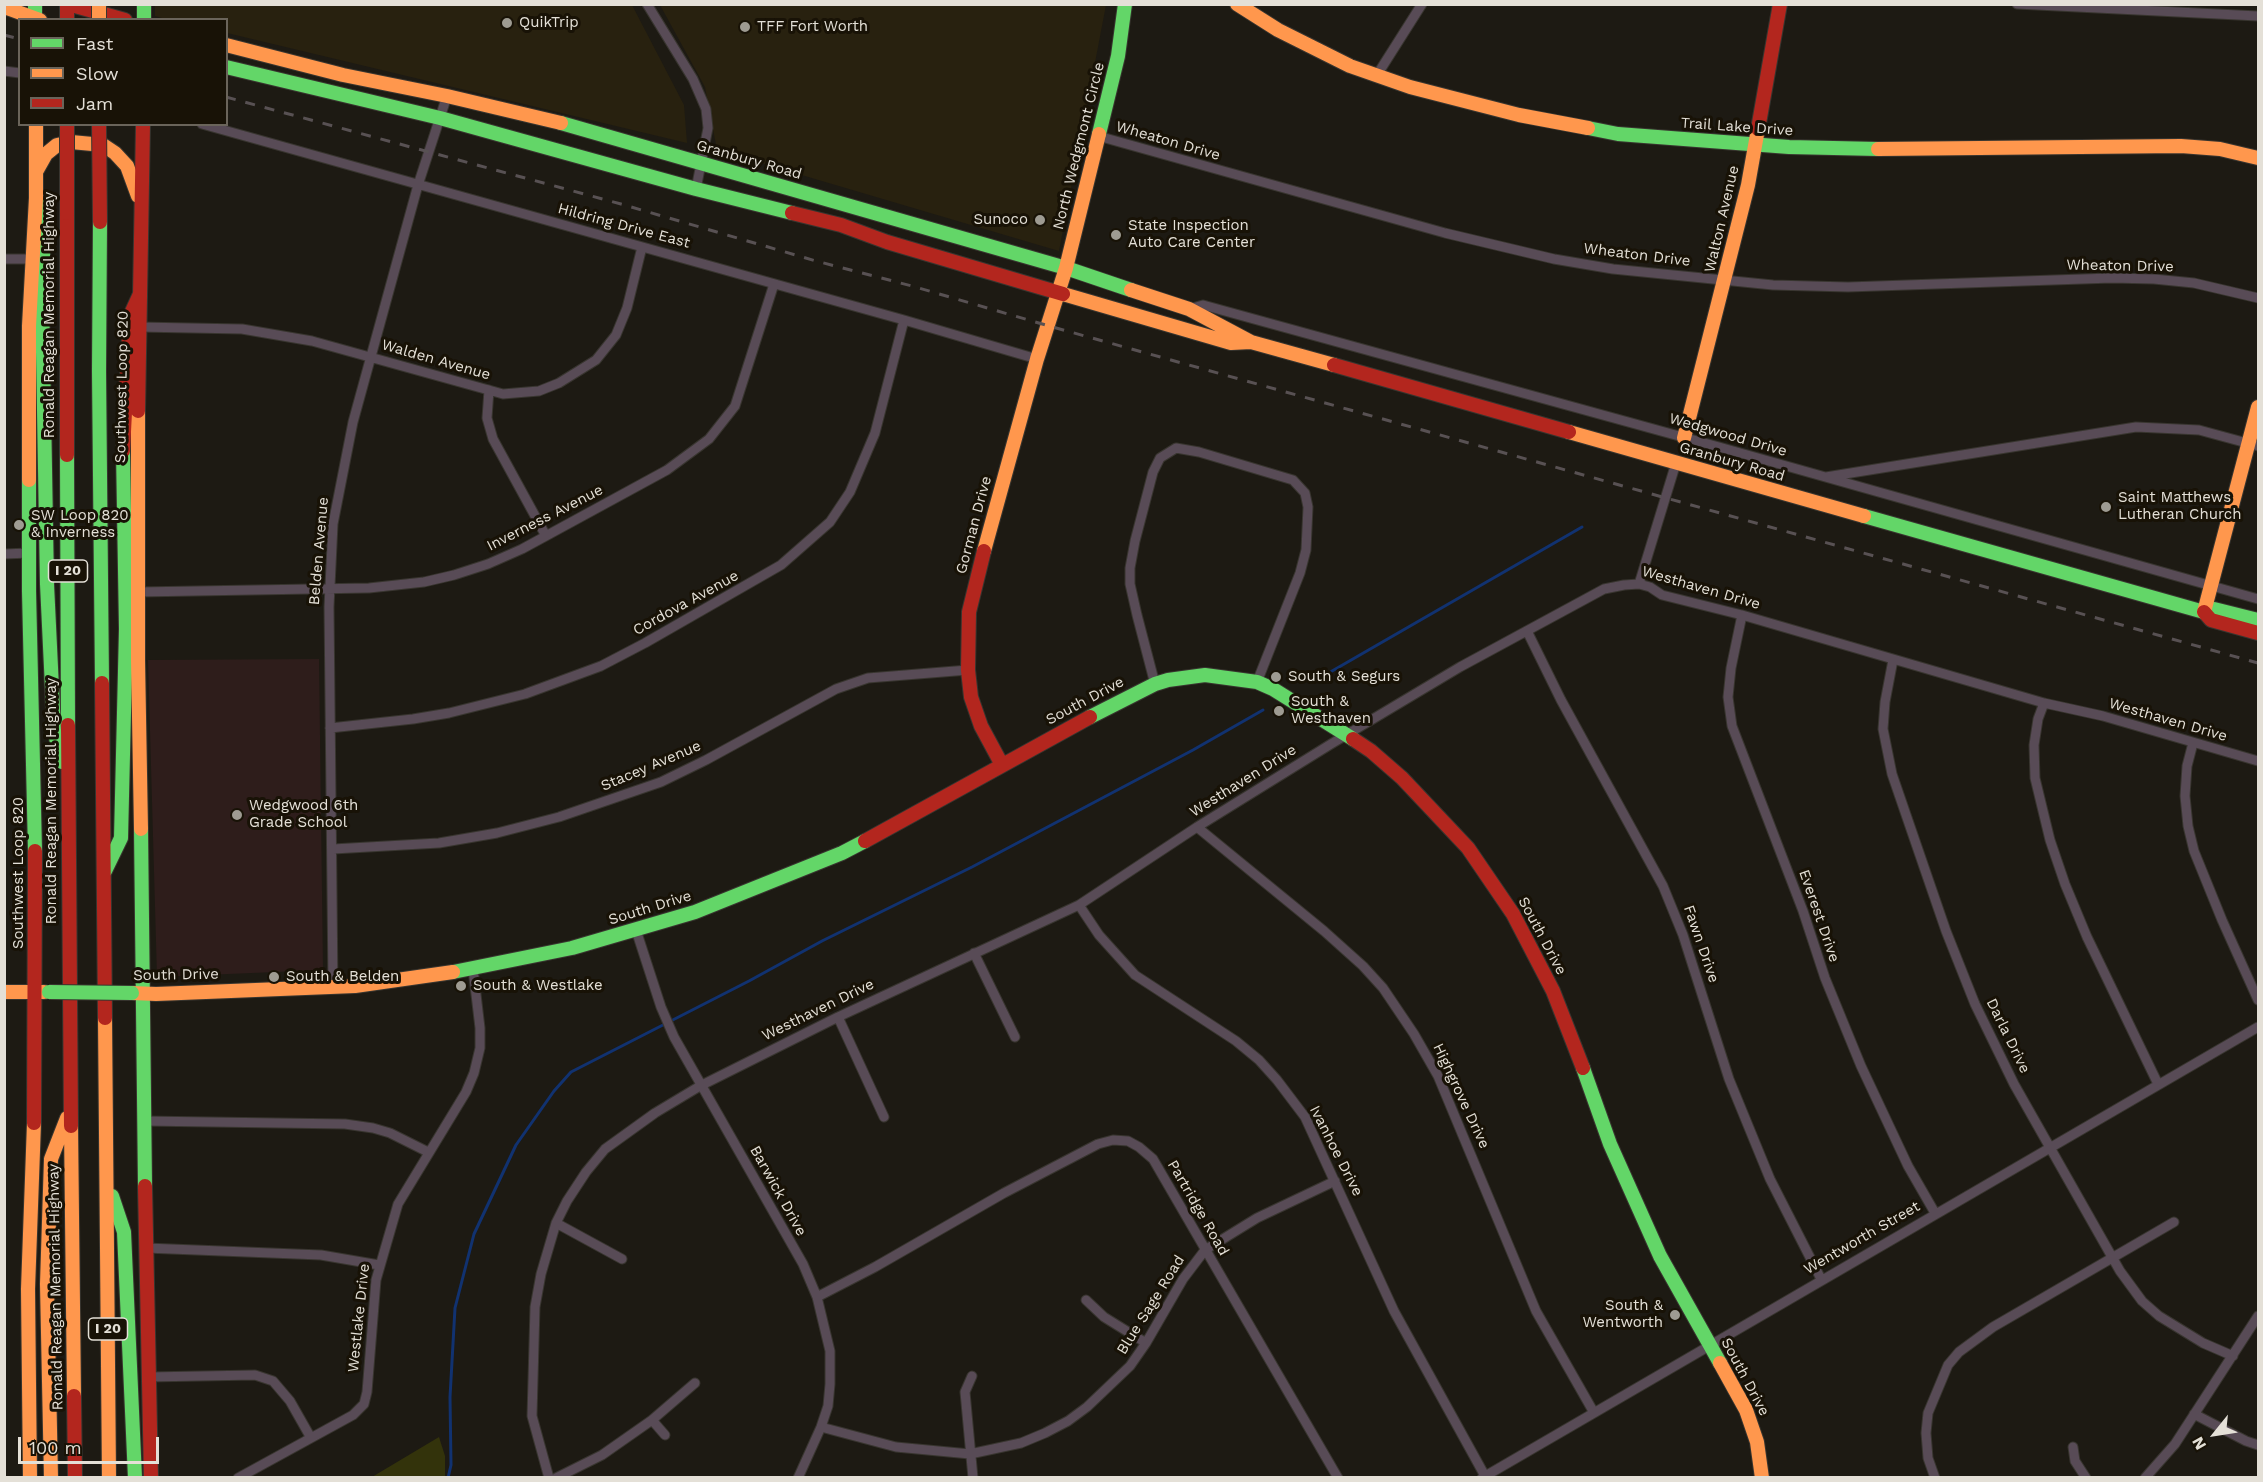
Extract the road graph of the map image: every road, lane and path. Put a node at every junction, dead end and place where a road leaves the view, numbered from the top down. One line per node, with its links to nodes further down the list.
1 (68, 4): 11 (main road)
2 (647, 4): 25 (street)
3 (1125, 4): 22 (main road, North Wedgmont Circle)
4 (1422, 4): 14 (street)
5 (1780, 4): 23 (main road, Walton Avenue)
6 (2017, 4): 10 (street)
7 (1242, 6): 14 (main road, Trail Lake Drive)
8 (4, 7): 9 (main road)
9 (36, 15)
10 (2259, 16)
11 (118, 18)
12 (228, 46): 15 (main road, Granbury Road)
13 (228, 67): 16 (main road, Granbury Road)
14 (1377, 75): 23 (main road, Trail Lake Drive)
15 (447, 96): 16 (street, Belden Avenue); 25 (main road, Granbury Road)
16 (440, 118): 27 (street, Belden Avenue); 28 (main road, Granbury Road)
17 (36, 126): 26 (main road, Southwest Loop 820)
18 (67, 126): 76 (main road, Ronald Reagan Memorial Highway / I 20, bridge)
19 (99, 126): 79 (main road, I 20, bridge)
20 (143, 126): 30 (main road, Southwest Loop 820)
21 (209, 126): 27 (street, Hildring Drive East)
22 (1098, 136): 34 (main road, North Wedgmont Circle); 35 (street, Wheaton Drive)
23 (1754, 145): 24 (main road, Trail Lake Drive); 35 (main road, Walton Avenue)
24 (2259, 158)
25 (701, 163): 28 (street); 34 (main road, Granbury Road)
26 (37, 171): 29 (main road, Southwest Loop 820); 30 (main road)
27 (418, 185): 31 (street, Hildring Drive East); 45 (street, Belden Avenue)
28 (696, 189): 38 (main road, Granbury Road)
29 (36, 198): 33 (main road, Southwest Loop 820); 76 (main road)
30 (141, 207): 37 (main road, Southwest Loop 820)
31 (642, 247): 36 (street, Hildring Drive East); 47 (street, Walden Avenue)
32 (4, 259): 33 (street)
33 (33, 259): 54 (main road, Southwest Loop 820)
34 (1066, 268): 38 (main road, North Wedgmont Circle); 41 (main road, Granbury Road)
35 (1724, 281): 39 (street, Wheaton Drive); 49 (main road, Walton Avenue)
36 (774, 284): 42 (street, Hildring Drive East); 53 (street, Inverness Avenue)
37 (140, 294): 43 (main road, Southwest Loop 820); 79 (main road)
38 (1059, 294): 40 (main road, Granbury Road); 46 (main road, Gorman Drive)
39 (2259, 298)
40 (1104, 305): 41 (main road); 44 (main road, Granbury Road)
41 (1188, 309): 44 (main road, Granbury Road); 49 (street, Wedgwood Drive)
42 (904, 320): 46 (street, Hildring Drive East); 71 (street, Cordova Avenue)
43 (139, 327): 45 (street, Walden Avenue); 59 (main road, Southwest Loop 820)
44 (1251, 342): 51 (main road, Granbury Road)
45 (371, 357): 47 (street, Walden Avenue); 58 (street, Belden Avenue)
46 (1037, 359): 67 (main road, Gorman Drive)
47 (489, 390): 53 (street)
48 (2259, 407): 50 (main road)
49 (1684, 438): 52 (street, Wedgwood Drive)
50 (2253, 444): 52 (street); 57 (main road)
51 (1677, 463): 56 (street); 61 (main road, Granbury Road)
52 (1824, 478): 57 (street, Wedgwood Drive)
53 (546, 536): 58 (street, Inverness Avenue)
54 (29, 553): 55 (street); 86 (main road, Southwest Loop 820)
55 (4, 554)
56 (1639, 584): 62 (street, Westhaven Drive); 64 (street, Westhaven Drive)
57 (2210, 585): 60 (street, Wedgwood Drive); 61 (main road)
58 (330, 589): 59 (street, Inverness Avenue); 71 (street, Belden Avenue)
59 (138, 592): 87 (main road, Southwest Loop 820)
60 (2259, 599)
61 (2204, 612): 63 (main road, Granbury Road); 65 (main road, Granbury Road)
62 (1742, 615): 66 (street, Westhaven Drive); 101 (street, Everest Drive)
63 (2259, 620)
64 (1527, 631): 72 (street, Westhaven Drive); 109 (street, Fawn Drive)
65 (2259, 633)
66 (1893, 660): 70 (street, Westhaven Drive); 97 (street, Darla Drive)
67 (968, 670): 75 (main road, Gorman Drive); 78 (street, Stacey Avenue)
68 (1257, 682): 69 (main road, South Drive); 69 (street); 72 (main road, South Drive)
69 (1155, 684): 75 (main road, South Drive)
70 (2044, 703): 73 (street, Westhaven Drive); 92 (street)
71 (330, 728): 78 (street, Belden Avenue)
72 (1347, 735): 77 (street, Westhaven Drive); 114 (main road, South Drive)
73 (2193, 742): 74 (street, Westhaven Drive); 88 (street)
74 (2259, 761)
75 (1002, 765): 81 (main road, South Drive)
76 (69, 786): 94 (main road, Ronald Reagan Memorial Highway / I 20)
77 (1197, 827): 80 (street, Westhaven Drive); 119 (street, Highgrove Drive)
78 (333, 849): 84 (street, Belden Avenue)
79 (103, 874): 99 (main road, I 20)
80 (1079, 905): 82 (street, Westhaven Drive); 100 (street, Ivanhoe Drive)
81 (636, 930): 83 (main road, South Drive); 93 (street, Barwick Drive)
82 (974, 953): 89 (street, Westhaven Drive); 91 (street)
83 (472, 969): 84 (main road, South Drive); 98 (street, Westlake Drive)
84 (333, 988): 87 (main road, South Drive)
85 (4, 992): 86 (main road, South Drive)
86 (43, 992): 87 (main road, South Drive, bridge); 129 (main road, Southwest Loop 820)
87 (138, 993): 96 (main road, Southwest Loop 820)
88 (2259, 1000)
89 (838, 1017): 93 (street, Westhaven Drive); 95 (street)
90 (2259, 1027): 92 (street, Wentworth Street)
91 (1016, 1037)
92 (2158, 1084): 97 (street, Wentworth Street)
93 (700, 1086): 103 (street, Westhaven Drive); 110 (street, Barwick Drive)
94 (70, 1108): 130 (main road); 131 (main road, Ronald Reagan Memorial Highway / I 20)
95 (884, 1117)
96 (144, 1121): 98 (street); 104 (main road, Southwest Loop 820)
97 (2049, 1147): 101 (street, Wentworth Street); 106 (street, Darla Drive)
98 (428, 1152): 108 (street, Westlake Drive)
99 (107, 1180): 132 (main road, I 20); 133 (main road)
100 (1335, 1181): 105 (street, Blue Sage Road); 128 (street, Ivanhoe Drive)
101 (1935, 1214): 109 (street, Wentworth Street)
102 (2174, 1222): 106 (street)
103 (556, 1223): 107 (street); 136 (street, Westhaven Drive)
104 (146, 1248): 108 (street); 117 (main road, Southwest Loop 820)
105 (1205, 1250): 110 (street, Partridge Road); 113 (street, Blue Sage Road); 140 (street, Partridge Road)
106 (2112, 1258): 115 (street, Darla Drive); 142 (street)
107 (622, 1259)
108 (379, 1265): 124 (street, Westlake Drive)
109 (1821, 1279): 114 (street, Wentworth Street)
110 (817, 1297): 122 (street, Barwick Drive)
111 (1086, 1300): 113 (street)
112 (2259, 1316): 115 (street)
113 (1146, 1343): 127 (street, Blue Sage Road)
114 (1709, 1345): 119 (street, Wentworth Street); 141 (main road, South Drive)
115 (2233, 1356): 120 (street)
116 (972, 1376): 127 (street)
117 (148, 1377): 124 (street); 134 (main road, Southwest Loop 820)
118 (695, 1383): 121 (street)
119 (1593, 1411): 128 (street, Wentworth Street)
120 (2194, 1414): 125 (street); 144 (street)
121 (652, 1420): 123 (street); 137 (street)
122 (821, 1427): 127 (street, Blue Sage Road); 138 (street, Barwick Drive)
123 (665, 1435)
124 (311, 1438): 135 (street, Westlake Drive)
125 (2259, 1445)
126 (2073, 1447): 143 (street)
127 (970, 1454): 139 (street)
128 (1483, 1477)
129 (30, 1478)
130 (51, 1478)
131 (75, 1478)
132 (109, 1478)
133 (135, 1478)
134 (151, 1478)
135 (238, 1478)
136 (549, 1478)
137 (556, 1478)
138 (798, 1478)
139 (973, 1478)
140 (1338, 1478)
141 (1762, 1478)
142 (1935, 1478)
143 (2086, 1478)
144 (2145, 1478)

